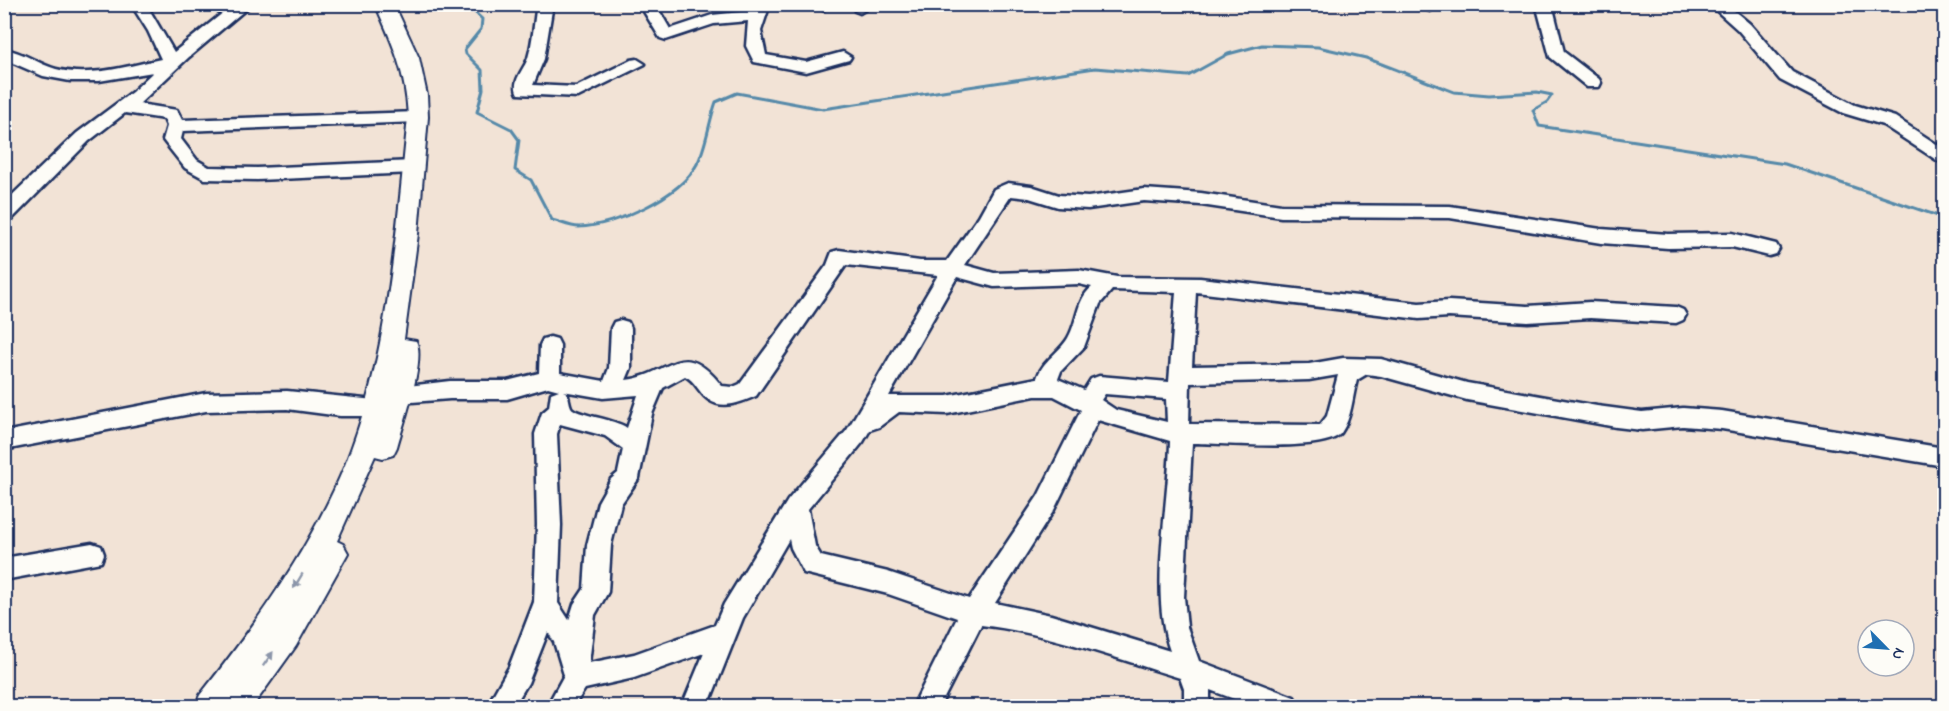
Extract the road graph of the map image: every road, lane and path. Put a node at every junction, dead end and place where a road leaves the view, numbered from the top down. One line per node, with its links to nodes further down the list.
1 (138, 4): 12 (street)
2 (245, 4): 12 (street)
3 (384, 4): 15 (main road)
4 (397, 4): 35 (main road)
5 (545, 4): 13 (street)
6 (652, 4): 9 (street)
7 (1544, 4): 14 (street)
8 (1716, 4): 17 (street)
9 (760, 10): 11 (street)
10 (4, 54): 12 (street)
11 (843, 57)
12 (171, 62): 16 (street); 19 (street)
13 (637, 64)
14 (1593, 82)
15 (418, 117): 16 (street); 18 (main road)
16 (176, 126): 18 (street)
17 (1944, 157)
18 (413, 167): 35 (main road)
19 (4, 215)
20 (1770, 249): 22 (street)
21 (921, 268): 22 (street); 25 (street); 30 (street)
22 (952, 268): 23 (street); 25 (street)
23 (1104, 281): 24 (street); 34 (street)
24 (1187, 285): 26 (street); 32 (street)
25 (932, 302): 38 (street)
26 (1676, 315)
27 (621, 328): 33 (street)
28 (550, 345): 31 (street)
29 (1357, 367): 32 (street); 39 (street); 42 (street)
30 (655, 381): 33 (street); 41 (street)
31 (559, 382): 33 (street); 35 (street); 37 (street)
32 (1179, 383): 36 (street); 39 (street)
33 (612, 387)
34 (1046, 387): 36 (street); 38 (street)
35 (387, 400): 40 (street); 51 (main road, one-way to 51); 52 (main road, one-way to 35)
36 (1090, 405): 39 (street); 47 (street)
37 (560, 411): 41 (street); 46 (street)
38 (865, 418): 43 (street)
39 (1180, 433): 49 (street)
40 (4, 441)
41 (636, 447): 50 (street)
42 (1944, 457)
43 (796, 507): 47 (street); 48 (street)
44 (92, 554): 45 (street)
45 (4, 569)
46 (545, 604): 50 (street); 53 (street)
47 (975, 613): 49 (street); 56 (street)
48 (724, 634): 50 (street); 55 (street)
49 (1191, 671): 57 (street); 58 (street)
50 (577, 672): 54 (street)
51 (211, 706)
52 (234, 706)
53 (500, 706)
54 (560, 706)
55 (695, 706)
56 (926, 706)
57 (1197, 706)
58 (1285, 706)

